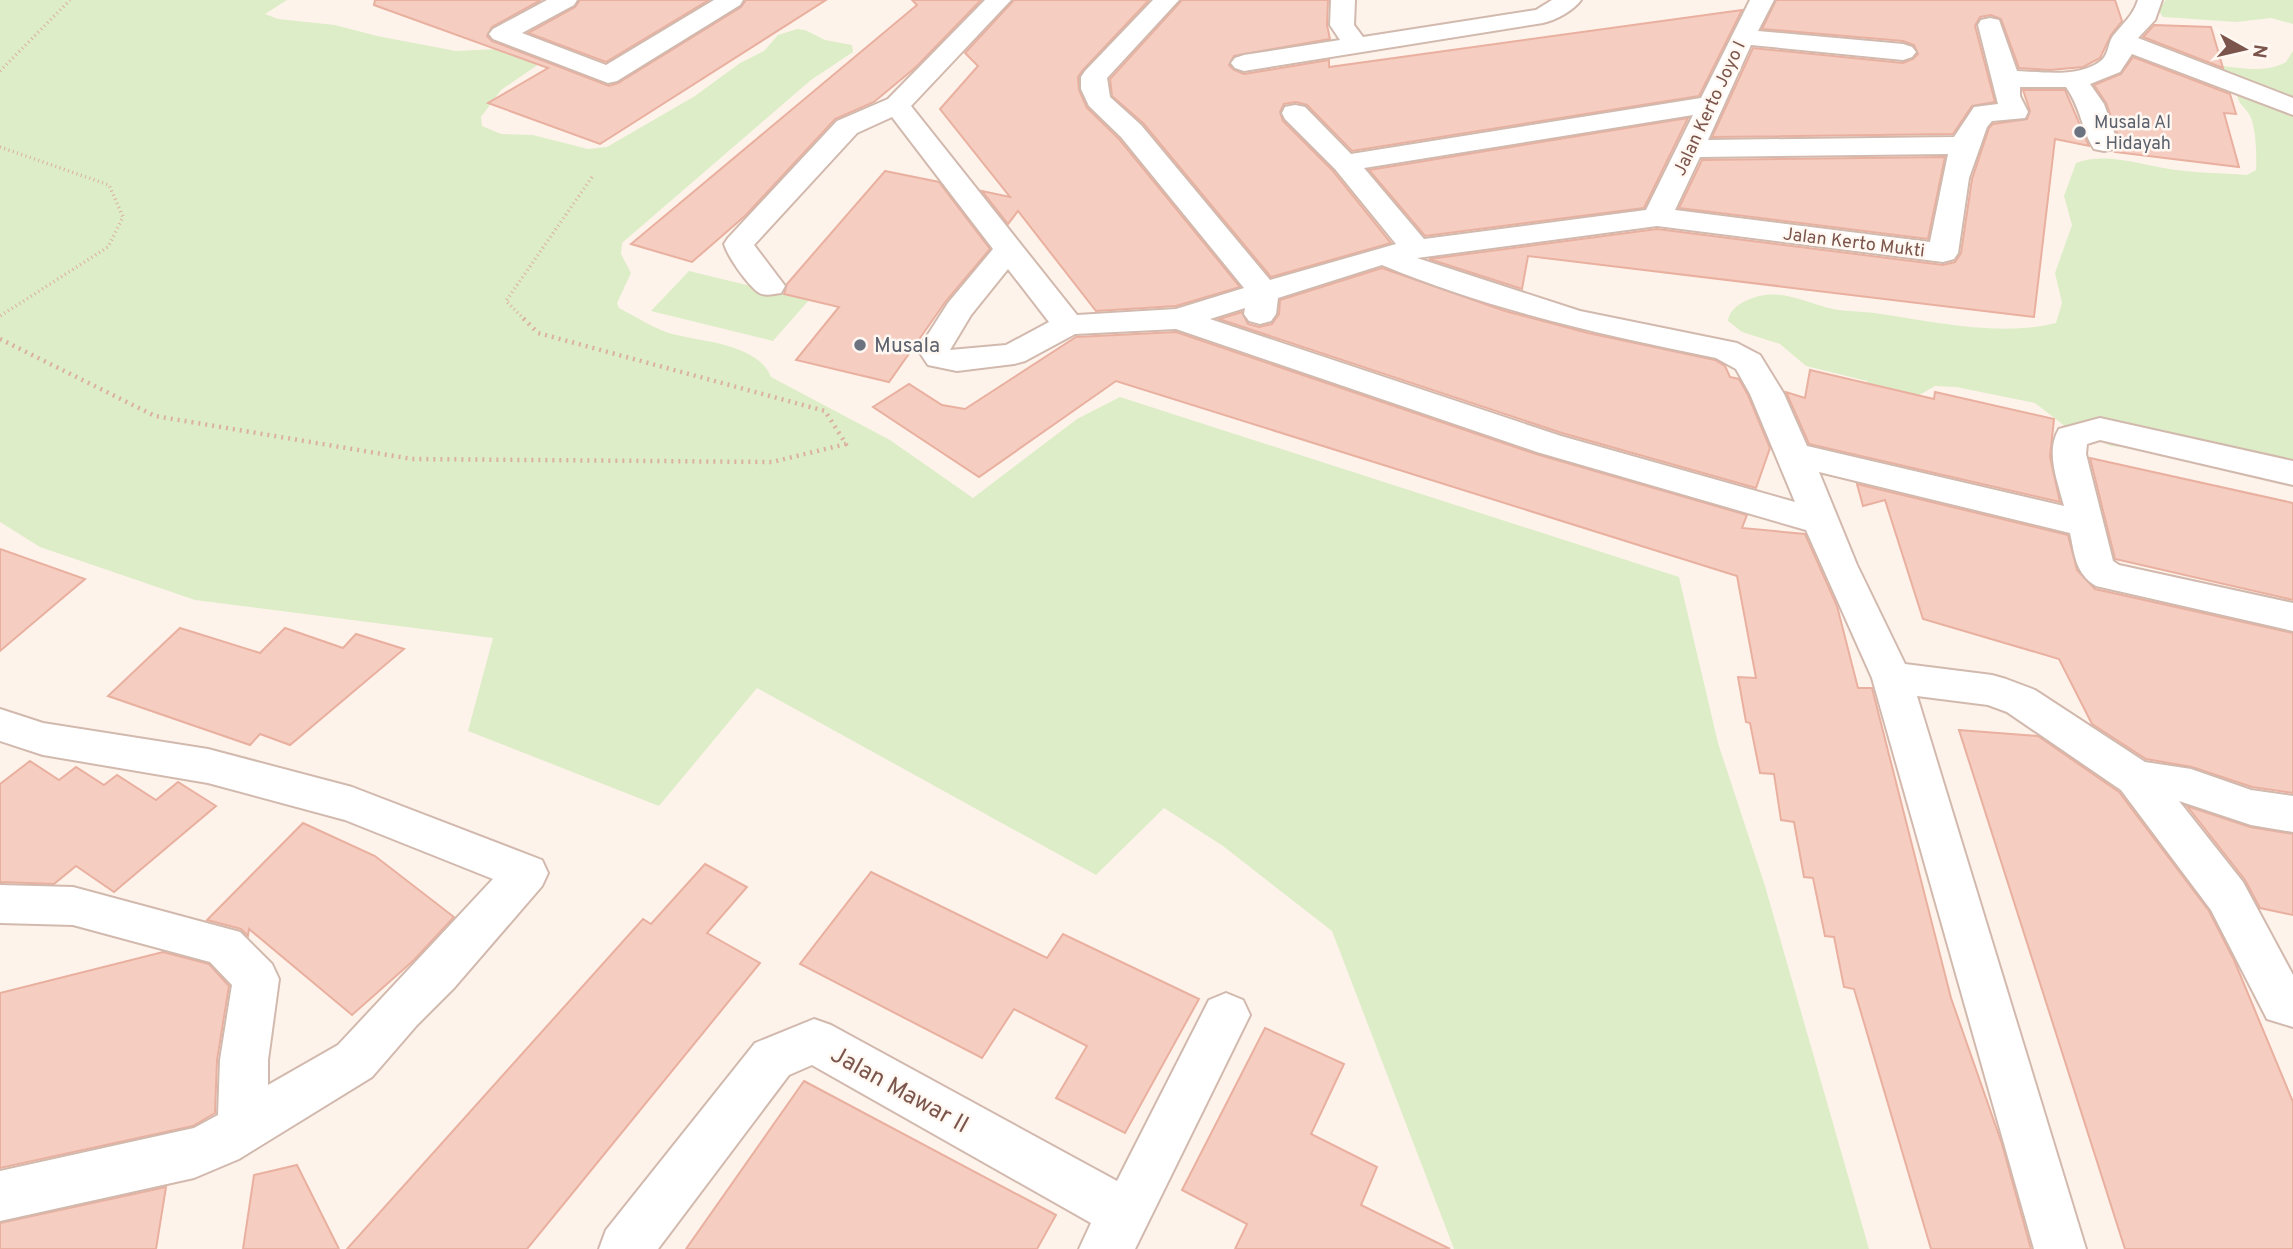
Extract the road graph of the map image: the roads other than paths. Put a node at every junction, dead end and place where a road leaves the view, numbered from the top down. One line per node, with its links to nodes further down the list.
1 (565, 0): 2 (street)
2 (731, 0)
3 (999, 0): 18 (street)
4 (1167, 0): 29 (street)
5 (1343, 0): 12 (street)
6 (1569, 0): 12 (street)
7 (1762, 0): 10 (street, Jalan Kerto Joyo I)
8 (2150, 0): 11 (street)
9 (1990, 25): 15 (street)
10 (1742, 37): 13 (street); 17 (street, Jalan Kerto Joyo I)
11 (2122, 41): 16 (street); 19 (street)
12 (1355, 44): 14 (street)
13 (1903, 52)
14 (1244, 63)
15 (2006, 78): 16 (street); 22 (street, Jalan Kerto Mukti)
16 (2073, 78): 21 (street)
17 (1712, 104): 23 (street, Jalan Kerto Joyo I); 24 (street)
18 (897, 105): 26 (street); 28 (street)
19 (2293, 107)
20 (1295, 113): 24 (street)
21 (2104, 143)
22 (1964, 145): 23 (street); 25 (street, Jalan Kerto Mukti)
23 (1690, 149): 25 (street, Jalan Kerto Joyo I)
24 (1345, 163): 27 (street)
25 (1657, 217): 27 (street)
26 (1010, 249): 31 (street); 31 (street)
27 (1400, 252): 29 (street); 33 (street)
28 (770, 286)
29 (1263, 290): 30 (street); 32 (street)
30 (1178, 319): 31 (street); 32 (street)
31 (1068, 325)
32 (1254, 344): 35 (street)
33 (1794, 454): 35 (street); 36 (street)
34 (2293, 473): 36 (street)
35 (1821, 522): 38 (street)
36 (2084, 524): 37 (street)
37 (2293, 617)
38 (1892, 678): 40 (street); 49 (street)
39 (0, 725): 45 (street)
40 (2136, 778): 41 (street); 43 (street)
41 (2293, 814)
42 (0, 904): 45 (street)
43 (2290, 1011)
44 (1226, 1015): 47 (street)
45 (237, 1131): 46 (street)
46 (0, 1196)
47 (1116, 1232): 48 (street, Jalan Mawar II)
48 (625, 1249)
49 (2060, 1249)

